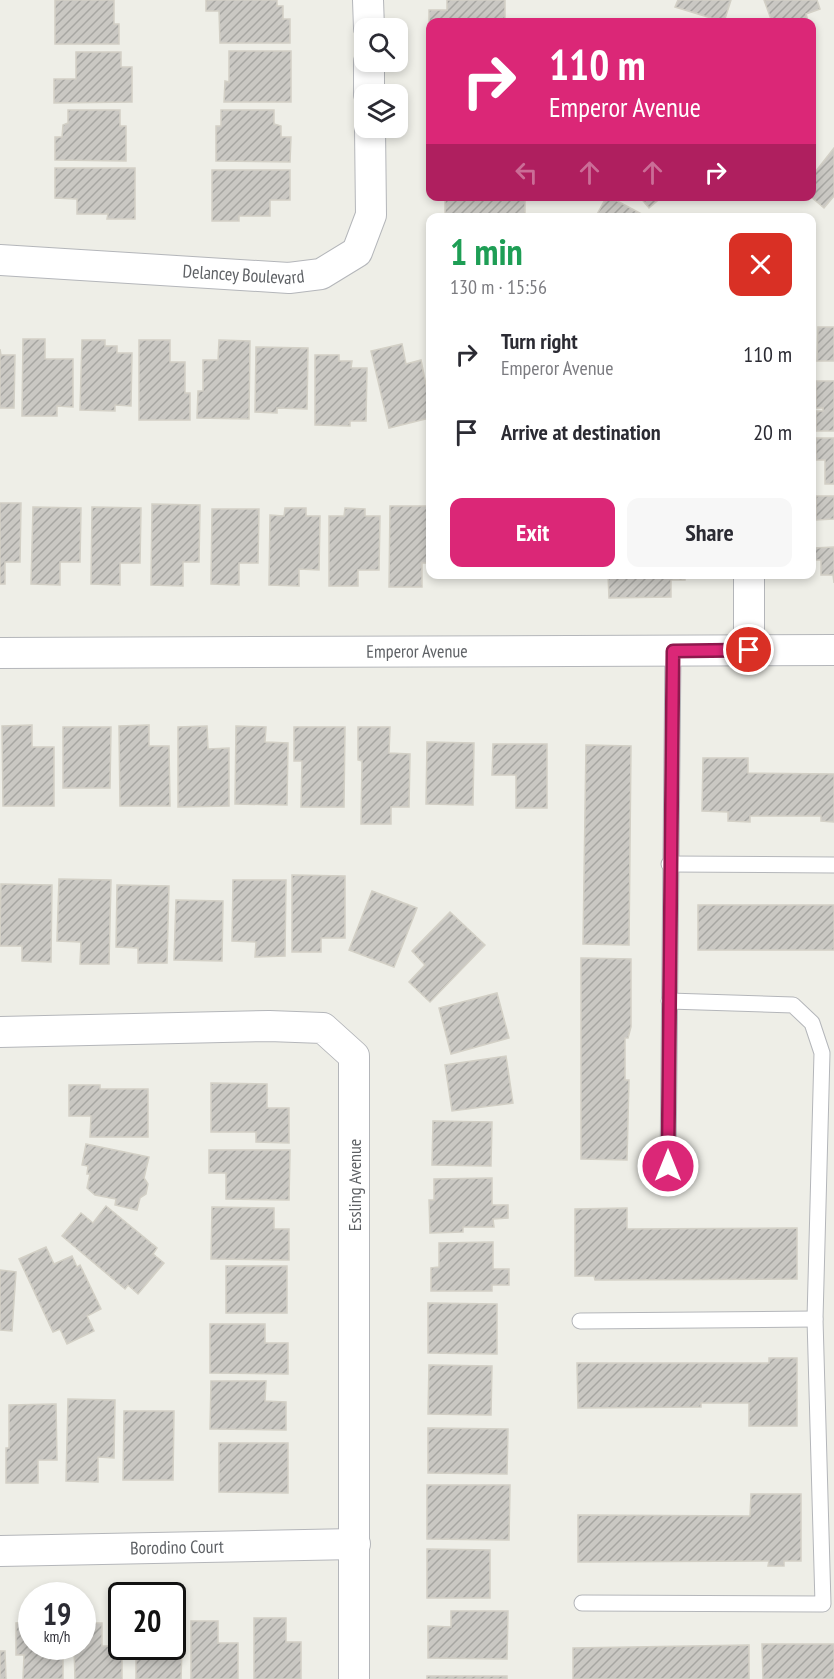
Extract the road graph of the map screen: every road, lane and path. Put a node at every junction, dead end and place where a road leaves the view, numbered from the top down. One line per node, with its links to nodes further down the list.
1 (368, 0): 2 (street)
2 (369, 18)
3 (370, 138): 4 (street, Delancey Boulevard)
4 (0, 260)
5 (749, 579): 6 (street)
6 (749, 650): 7 (street, Emperor Avenue); 8 (street, Emperor Avenue)
7 (834, 650)
8 (673, 651): 9 (street, Emperor Avenue); 10 (lane)
9 (0, 653)
10 (669, 864): 11 (lane); 12 (lane)
11 (834, 865)
12 (669, 1001): 14 (lane); 15 (lane)
13 (0, 1032): 17 (street, Essling Avenue)
14 (668, 1166)
15 (815, 1319): 16 (lane); 19 (lane)
16 (580, 1321)
17 (355, 1544): 18 (street, Borodino Court); 20 (street, Essling Avenue)
18 (0, 1551)
19 (582, 1603)
20 (354, 1679)

